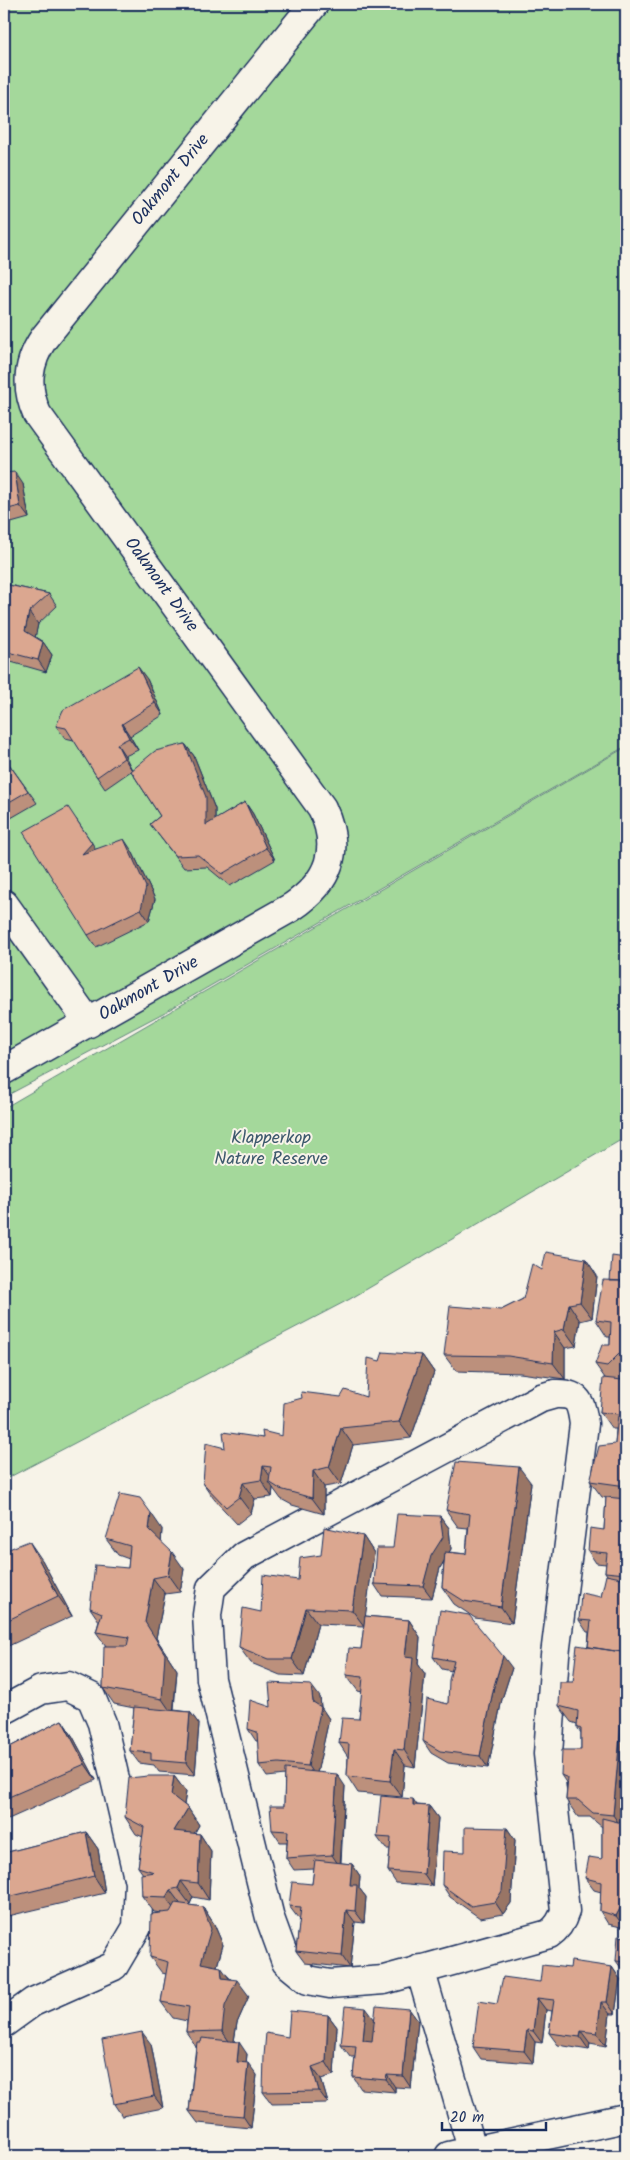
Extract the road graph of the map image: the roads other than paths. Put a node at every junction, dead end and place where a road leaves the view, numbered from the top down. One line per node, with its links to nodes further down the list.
1 (314, 4): 3 (street, Oakmont Drive)
2 (4, 904): 3 (street)
3 (89, 1023): 4 (street, Oakmont Drive)
4 (4, 1070)
5 (4, 1710): 7 (street)
6 (420, 1969): 6 (street); 9 (street)
7 (4, 2022)
8 (626, 2118): 9 (street)
9 (461, 2154)

